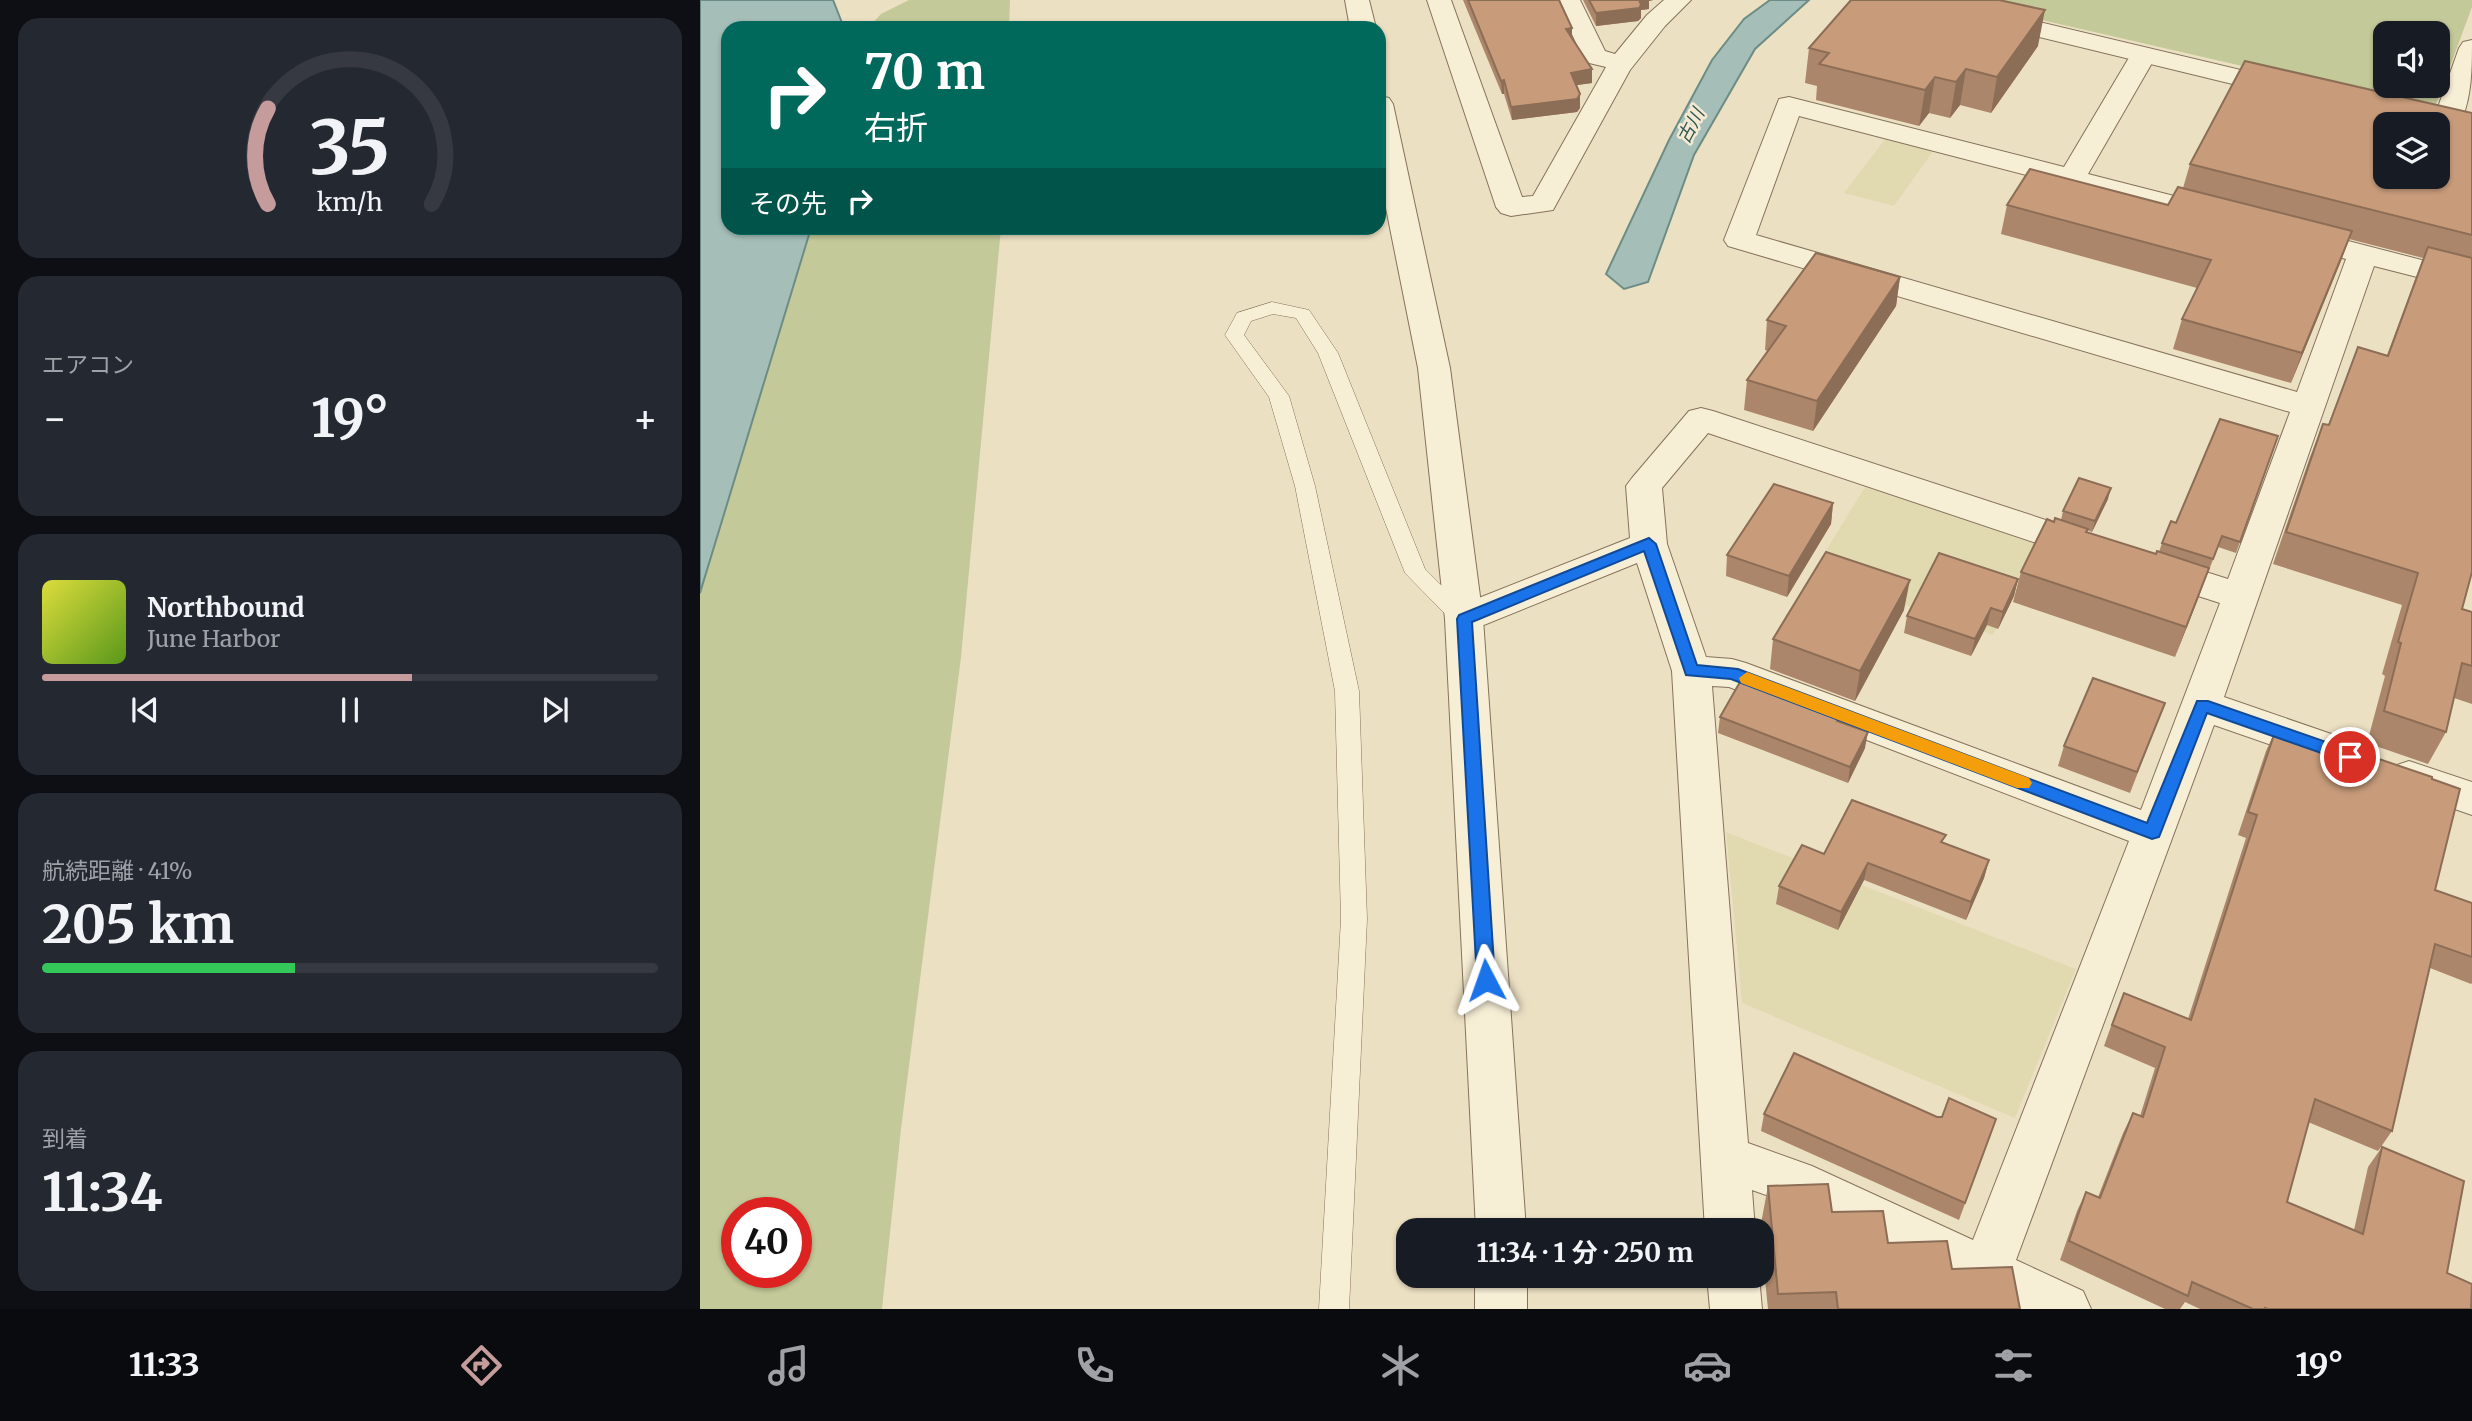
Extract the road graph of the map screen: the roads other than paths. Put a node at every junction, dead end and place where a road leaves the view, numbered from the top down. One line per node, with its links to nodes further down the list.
1 (1357, 0): 6 (street)
2 (1439, 0): 9 (street)
3 (1567, 0): 9 (street)
4 (1679, 0): 9 (street)
5 (1916, 0): 8 (street)
6 (1362, 21)
7 (2472, 48): 11 (street)
8 (2143, 56): 10 (street); 13 (street)
9 (1621, 63)
10 (2314, 95)
11 (2459, 128)
12 (1386, 138): 19 (street)
13 (2072, 177): 14 (street); 16 (street)
14 (2363, 254): 15 (street); 16 (street)
15 (2472, 282)
16 (2308, 405): 18 (street)
17 (1649, 544): 18 (street); 19 (street); 20 (street)
18 (2242, 597): 21 (street)
19 (1464, 619): 25 (street); 30 (lane)
20 (1691, 671): 23 (street); 24 (street)
21 (2202, 705): 22 (street); 23 (street)
22 (2472, 799)
23 (2152, 832): 27 (street)
24 (1724, 1158): 26 (street); 27 (street)
25 (1500, 1218)
26 (1729, 1218)
27 (1986, 1272): 33 (street)
28 (1501, 1288): 31 (street)
29 (1735, 1288): 32 (street)
30 (1334, 1309)
31 (1501, 1309)
32 (1736, 1309)
33 (2065, 1309)

